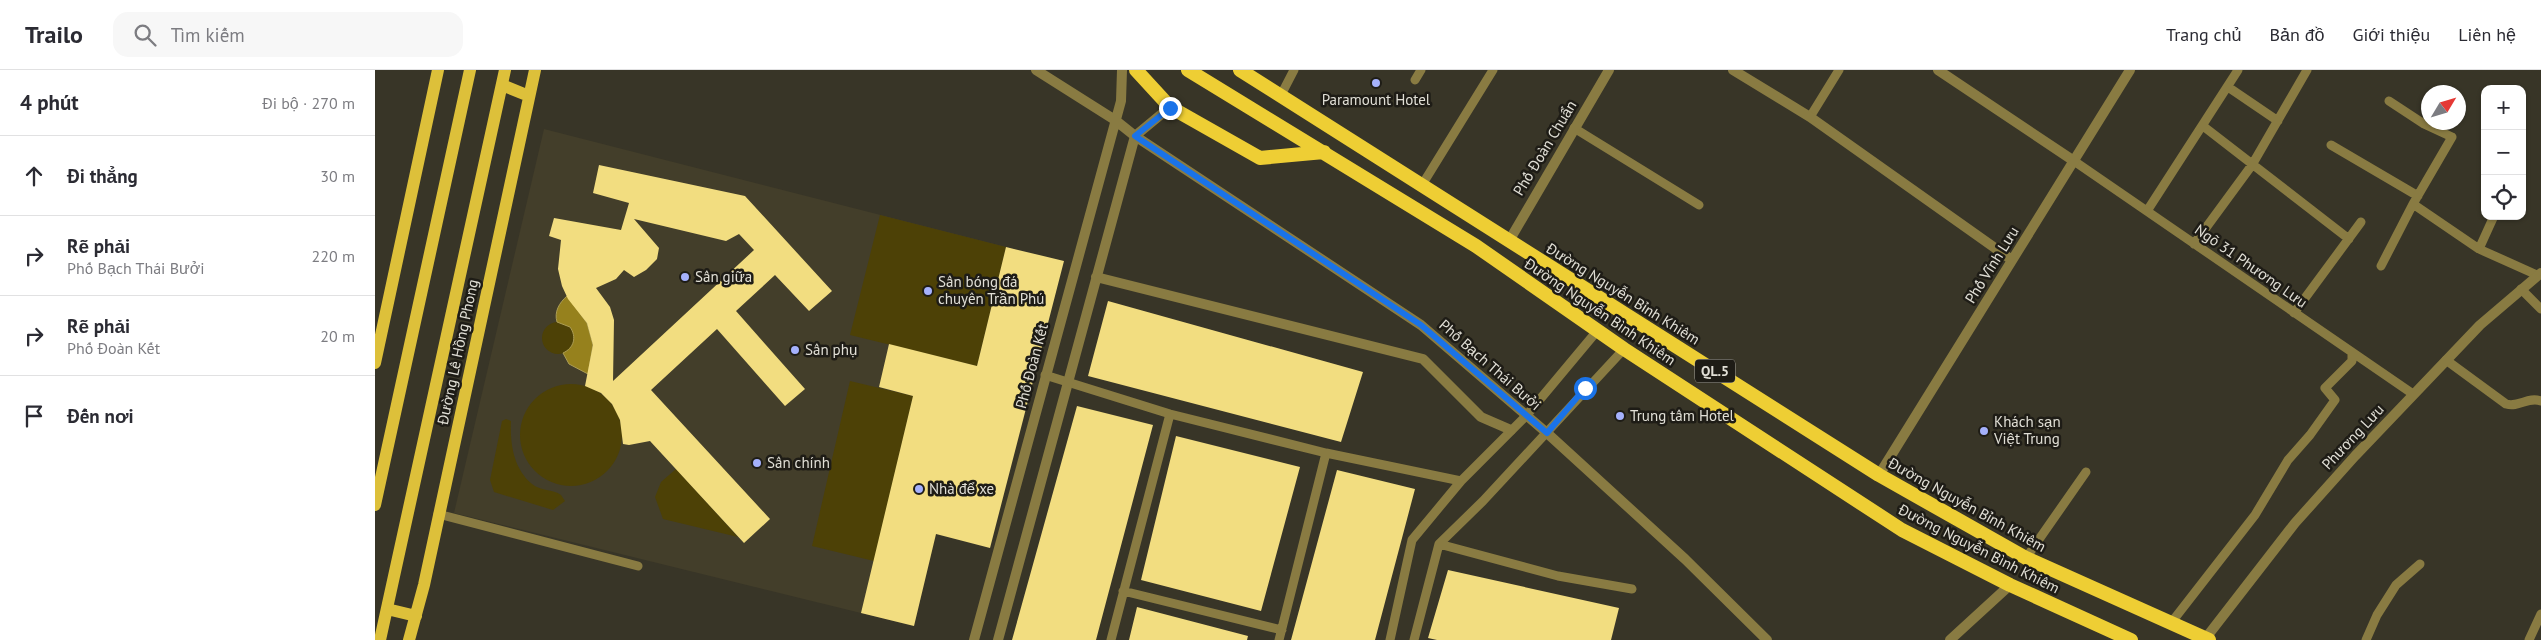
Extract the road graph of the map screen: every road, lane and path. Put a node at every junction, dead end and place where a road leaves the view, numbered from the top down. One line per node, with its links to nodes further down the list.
1 (438, 70): 58 (main road)
2 (505, 70): 21 (main road, Đường Lê Hồng Phong)
3 (535, 70): 24 (main road, Đường Lê Hồng Phong)
4 (1036, 70): 28 (street, Phố Bạch Thái Bưởi)
5 (1122, 70): 28 (street, Phố Đoàn Kết)
6 (1137, 70): 26 (highway)
7 (1188, 70): 34 (highway, Đường Nguyễn Bình Khiêm / QL.5)
8 (1240, 70): 23 (highway, Đường Nguyễn Bỉnh Khiêm / QL.5)
9 (1295, 70): 23 (lane)
10 (1421, 70): 20 (lane)
11 (1493, 70): 37 (lane)
12 (1609, 70): 31 (street, Phố Đoàn Chuẩn)
13 (1733, 70): 27 (street)
14 (1839, 70): 27 (lane)
15 (1938, 70): 35 (street)
16 (2130, 70): 35 (street, Phố Vĩnh Lưu)
17 (2238, 70): 22 (lane)
18 (2307, 70): 29 (lane)
19 (466, 71): 71 (main road)
20 (1415, 80)
21 (502, 85): 24 (main road); 80 (main road, Đường Lê Hồng Phong)
22 (2228, 87): 29 (lane); 30 (lane)
23 (1281, 95): 37 (highway, Đường Nguyễn Bỉnh Khiêm / QL.5)
24 (529, 96): 72 (main road, Đường Lê Hồng Phong)
25 (2389, 101): 38 (lane)
26 (1170, 108): 32 (street); 34 (highway)
27 (1811, 117): 47 (street)
28 (1115, 120): 32 (street, Phố Bạch Thái Bưởi); 59 (street, Phố Đoàn Kết)
29 (2278, 121): 36 (lane)
30 (2203, 126): 36 (lane); 40 (lane)
31 (1574, 128): 39 (lane); 44 (street, Phố Đoàn Chuẩn)
32 (1135, 136): 50 (street); 64 (street, Phố Bạch Thái Bưởi)
33 (2331, 145): 38 (lane)
34 (1324, 152): 54 (highway, Đường Nguyễn Bình Khiêm / QL.5)
35 (2074, 161): 40 (lane, Ngõ 31 Phương Lưu); 47 (street, Phố Vĩnh Lưu)
36 (2252, 164): 43 (lane); 45 (lane)
37 (1421, 185): 44 (highway, Đường Nguyễn Bỉnh Khiêm / QL.5)
38 (2415, 200): 46 (lane); 48 (lane)
39 (1699, 204)
40 (2147, 211): 45 (lane, Ngõ 31 Phương Lưu)
41 (2492, 220): 46 (lane)
42 (2361, 222): 43 (lane)
43 (2349, 239): 53 (lane)
44 (1509, 241): 69 (highway, Đường Nguyễn Bỉnh Khiêm / QL.5)
45 (2194, 244): 53 (lane, Ngõ 31 Phương Lưu)
46 (2479, 249): 49 (lane)
47 (2013, 260): 69 (street, Phố Vĩnh Lưu)
48 (2381, 266)
49 (2539, 274): 51 (street, Phương Lưu)
50 (1096, 277): 60 (street); 65 (street)
51 (2521, 288): 52 (lane); 57 (street, Phương Lưu)
52 (2541, 308)
53 (2295, 313): 56 (lane, Ngõ 31 Phương Lưu)
54 (1597, 331): 55 (highway, Đường Nguyễn Bình Khiêm / QL.5); 64 (lane)
55 (1624, 349): 66 (lane); 77 (highway, Đường Nguyễn Bình Khiêm / QL.5)
56 (2352, 353): 61 (lane, Ngõ 31 Phương Lưu); 83 (lane)
57 (2446, 360): 61 (street, Phương Lưu); 62 (lane)
58 (375, 363)
59 (1045, 375): 60 (lane); 88 (street, Phố Đoàn Kết)
60 (1067, 381): 63 (lane); 89 (street)
61 (2413, 394): 85 (street, Phương Lưu)
62 (2541, 402)
63 (1170, 414): 67 (lane); 79 (lane)
64 (1526, 416): 65 (lane); 66 (street, Phố Bạch Thái Bưởi)
65 (1511, 430): 70 (lane)
66 (1547, 433): 73 (lane); 94 (street, Phố Bạch Thái Bưởi)
67 (1326, 453): 70 (lane); 84 (lane)
68 (2086, 472): 74 (lane)
69 (1879, 475): 74 (highway, Đường Nguyễn Bỉnh Khiêm / QL.5)
70 (1461, 481): 92 (lane)
71 (375, 505)
72 (438, 514): 76 (lane); 82 (main road, Đường Lê Hồng Phong)
73 (1439, 544): 78 (lane); 93 (lane)
74 (2026, 558): 83 (highway, Đường Nguyễn Bỉnh Khiêm / QL.5)
75 (2420, 564): 97 (lane)
76 (639, 566)
77 (2009, 585): 95 (street); 96 (highway, Đường Nguyễn Bình Khiêm / QL.5)
78 (1632, 589)
79 (1123, 591): 84 (lane); 90 (lane)
80 (387, 609): 82 (main road); 86 (main road, Đường Lê Hồng Phong)
81 (2541, 614): 98 (lane)
82 (416, 616): 87 (main road, Đường Lê Hồng Phong)
83 (2171, 623): 85 (highway, Đường Nguyễn Bỉnh Khiêm / QL.5)
84 (1282, 630): 91 (lane)
85 (2207, 639)
86 (380, 640)
87 (409, 640)
88 (974, 640)
89 (998, 640)
90 (1111, 640)
91 (1279, 640)
92 (1390, 640)
93 (1414, 640)
94 (1767, 640)
95 (1950, 640)
96 (2131, 640)
97 (2366, 640)
98 (2529, 640)

